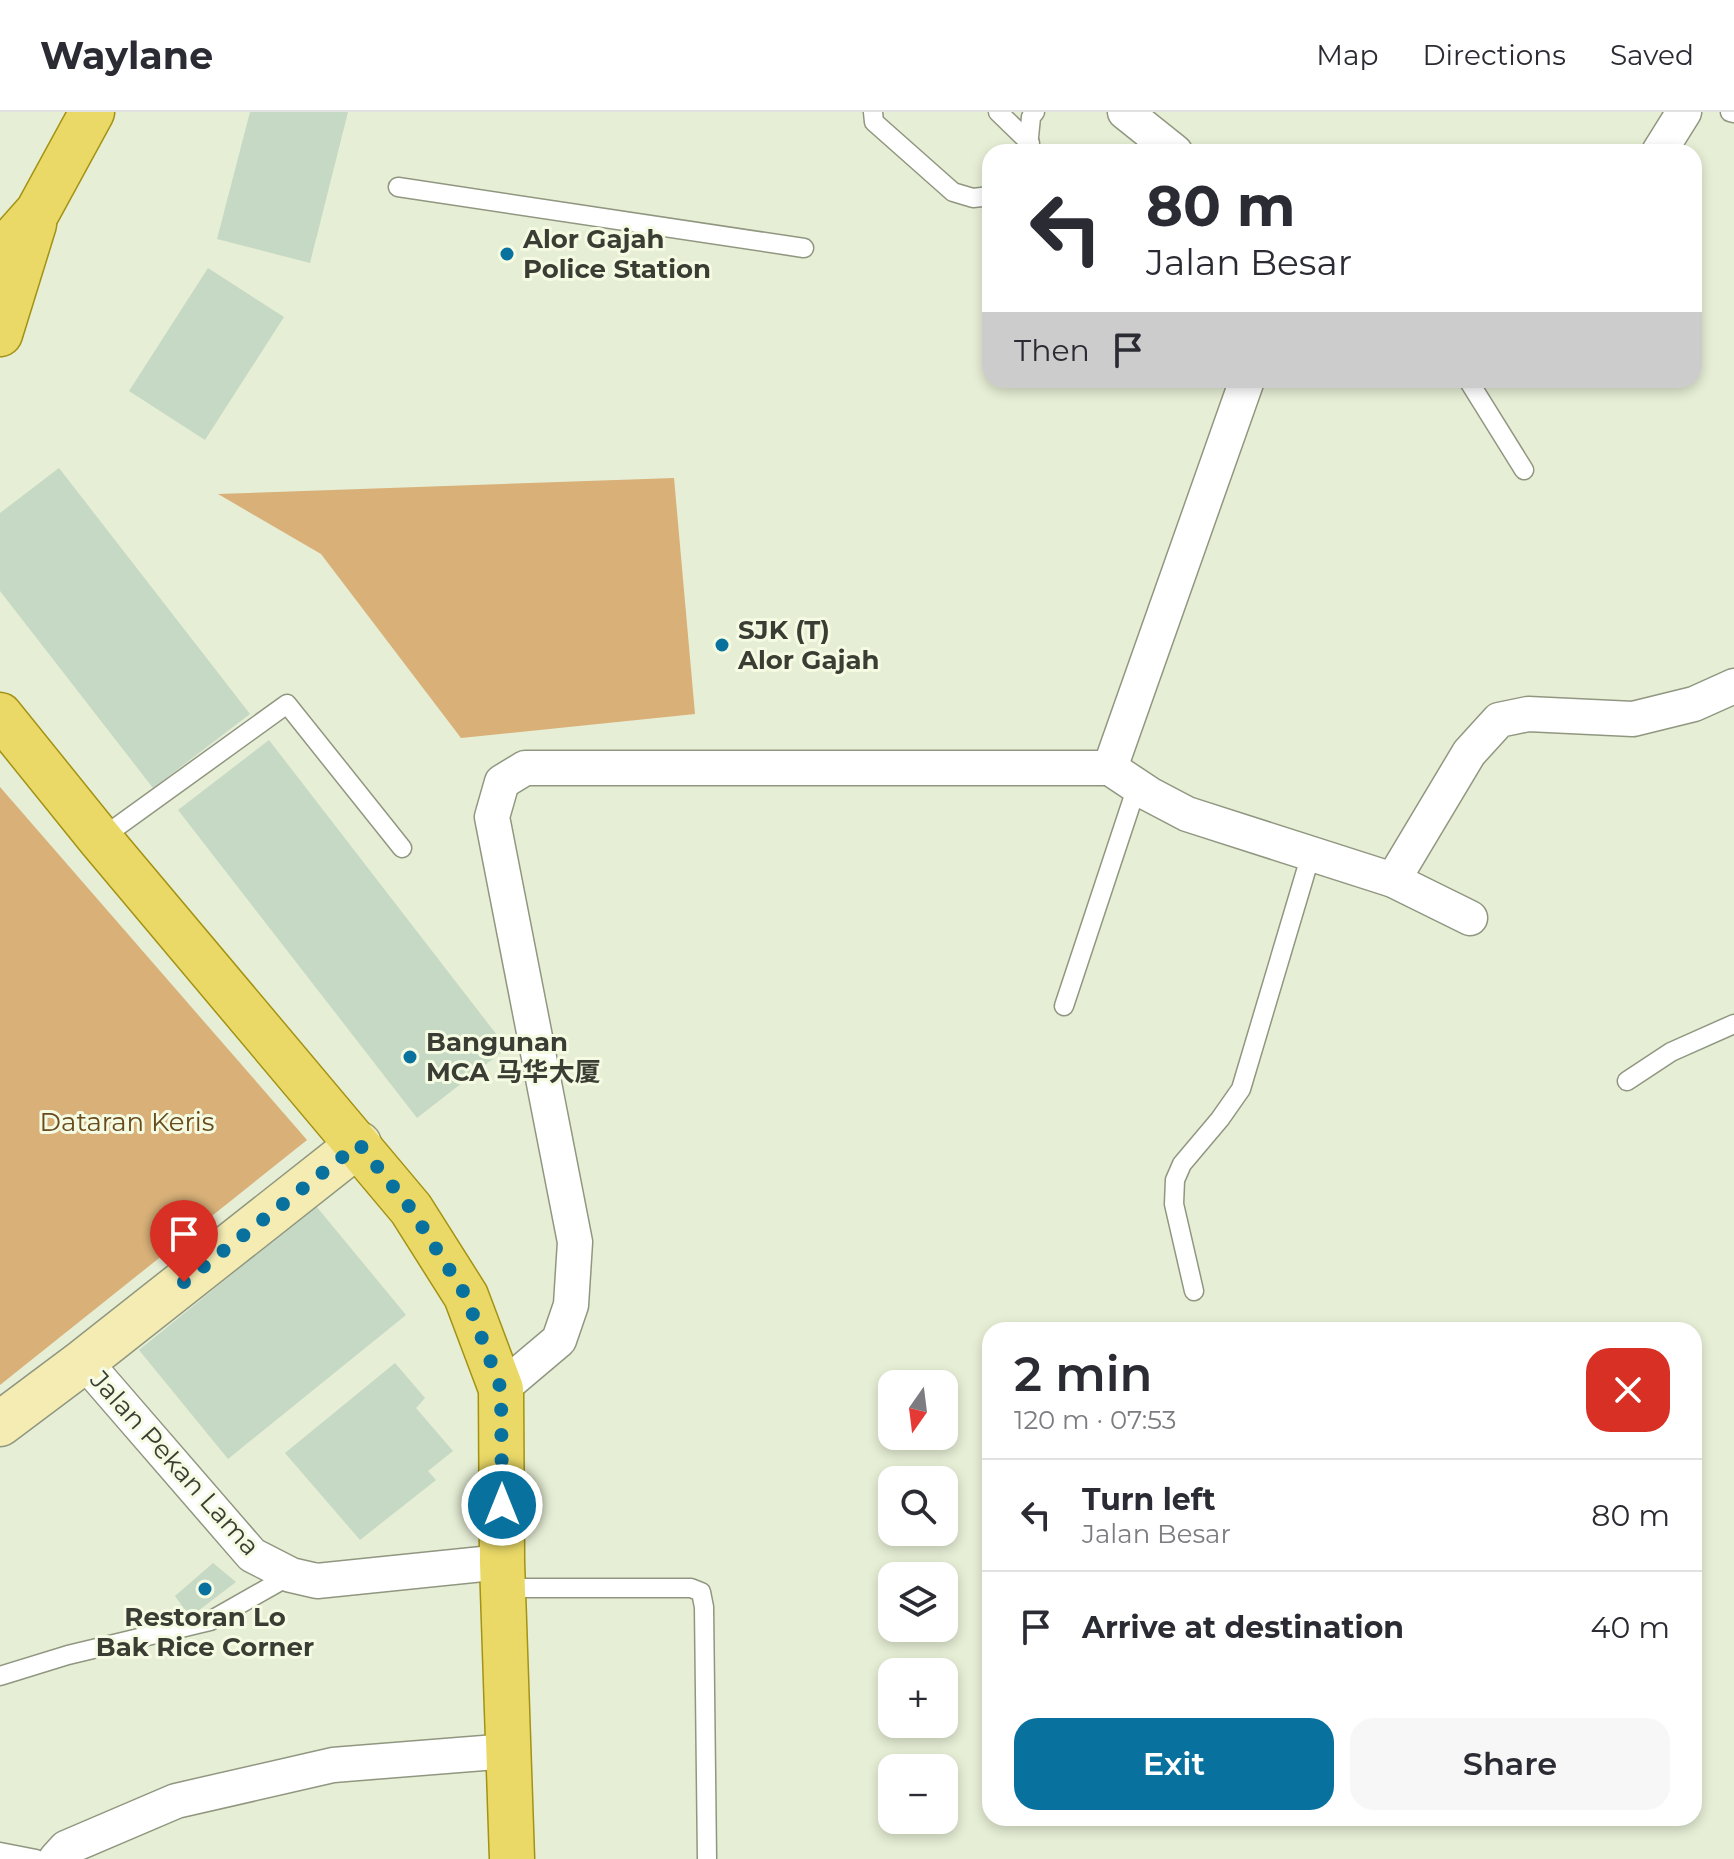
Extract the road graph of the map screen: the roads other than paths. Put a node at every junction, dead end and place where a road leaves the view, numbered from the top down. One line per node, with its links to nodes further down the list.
1 (92, 112): 13 (main road)
2 (873, 112): 12 (lane)
3 (998, 112): 7 (lane)
4 (1035, 112): 8 (lane)
5 (1125, 112): 9 (street)
6 (1684, 112): 10 (street)
7 (1025, 144)
8 (1028, 144)
9 (1165, 144)
10 (1664, 144)
11 (398, 187): 14 (lane)
12 (982, 197)
13 (38, 211): 15 (main road); 16 (main road)
14 (804, 248)
15 (0, 254)
16 (0, 334)
17 (1245, 388): 22 (street)
18 (1473, 388): 19 (lane)
19 (1524, 470)
20 (1734, 686): 26 (street)
21 (3, 726): 23 (main road)
22 (1124, 777): 25 (street); 28 (lane); 34 (street)
23 (100, 839): 24 (lane); 31 (main road)
24 (402, 848)
25 (1311, 854): 26 (street); 32 (lane)
26 (1393, 880): 27 (street)
27 (1470, 918)
28 (1064, 1006)
29 (1734, 1024): 30 (lane)
30 (1627, 1081)
31 (359, 1144): 33 (street); 34 (main road)
32 (1194, 1291)
33 (84, 1361): 35 (street); 36 (street, Jalan Pekan Lama)
34 (501, 1389): 37 (main road)
35 (0, 1424)
36 (291, 1575): 37 (street, Jalan Pekan Lama); 38 (lane)
37 (503, 1575): 39 (main road); 44 (lane)
38 (0, 1676)
39 (509, 1751): 42 (street); 43 (main road)
40 (0, 1852): 41 (lane)
41 (36, 1859)
42 (56, 1859)
43 (512, 1859)
44 (707, 1859)

